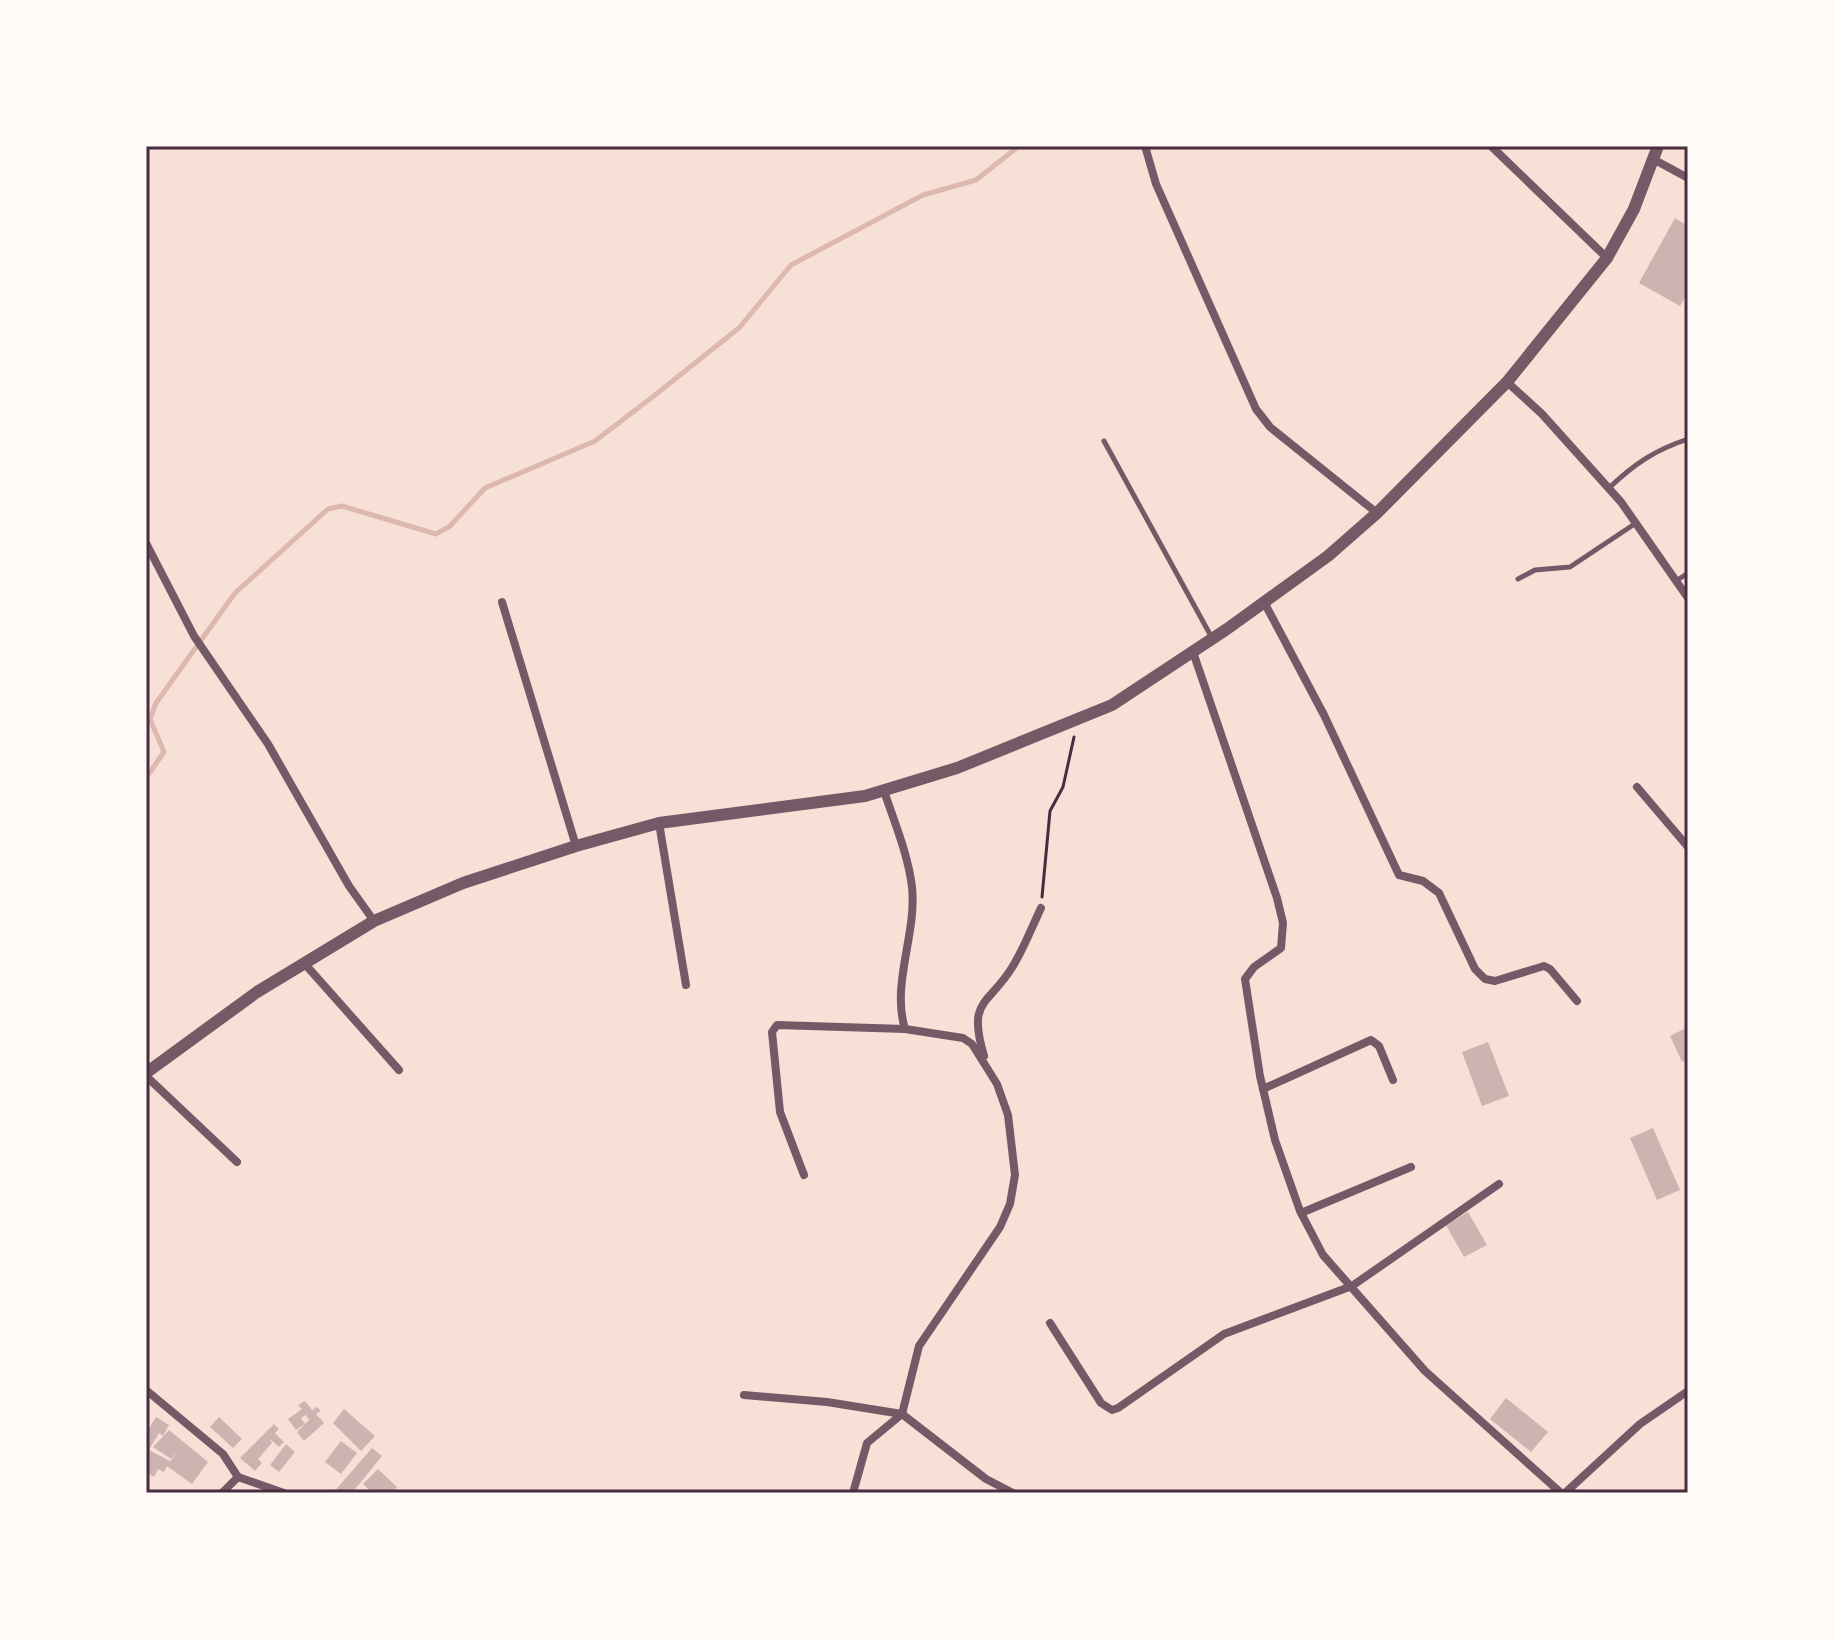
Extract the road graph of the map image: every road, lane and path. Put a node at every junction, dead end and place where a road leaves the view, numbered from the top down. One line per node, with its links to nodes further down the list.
1 (1145, 146): 11 (street)
2 (1491, 146): 6 (street)
3 (1658, 146): 4 (street)
4 (1653, 159): 5 (street); 6 (street)
5 (1688, 178)
6 (1607, 258): 7 (street)
7 (1507, 382): 10 (street); 11 (street)
8 (1688, 439): 10 (lane)
9 (1104, 441): 20 (lane)
10 (1609, 488): 12 (street)
11 (1377, 513): 19 (street)
12 (1636, 523): 15 (lane); 16 (street)
13 (146, 543): 29 (street)
14 (1688, 573): 16 (lane)
15 (1518, 579)
16 (1676, 581): 17 (street)
17 (1688, 598)
18 (502, 602): 26 (street)
19 (1264, 602): 20 (street); 32 (street)
20 (1213, 639): 21 (street)
21 (1193, 652): 22 (street); 38 (street)
22 (1079, 718): 24 (street); 28 (path)
23 (1637, 787): 27 (street)
24 (884, 791): 25 (street); 33 (street)
25 (659, 823): 26 (street); 31 (street)
26 (576, 846): 29 (street)
27 (1688, 847)
28 (1041, 908): 34 (street)
29 (374, 921): 30 (street)
30 (304, 963): 35 (street); 36 (street)
31 (686, 985)
32 (1577, 1001)
33 (905, 1029): 34 (street); 41 (street)
34 (987, 1064): 49 (street)
35 (399, 1070)
36 (146, 1074): 39 (street)
37 (1393, 1080): 38 (street)
38 (1263, 1089): 43 (street)
39 (237, 1162)
40 (1411, 1167): 43 (street)
41 (804, 1175)
42 (1499, 1184): 44 (street)
43 (1301, 1213): 44 (street)
44 (1352, 1286): 45 (street); 55 (street)
45 (1050, 1323)
46 (146, 1390): 50 (street)
47 (1688, 1391): 55 (street)
48 (744, 1395): 49 (street)
49 (902, 1414): 53 (street); 54 (street)
50 (238, 1477): 51 (street); 52 (street)
51 (222, 1493)
52 (284, 1493)
53 (853, 1493)
54 (1013, 1493)
55 (1563, 1493)

